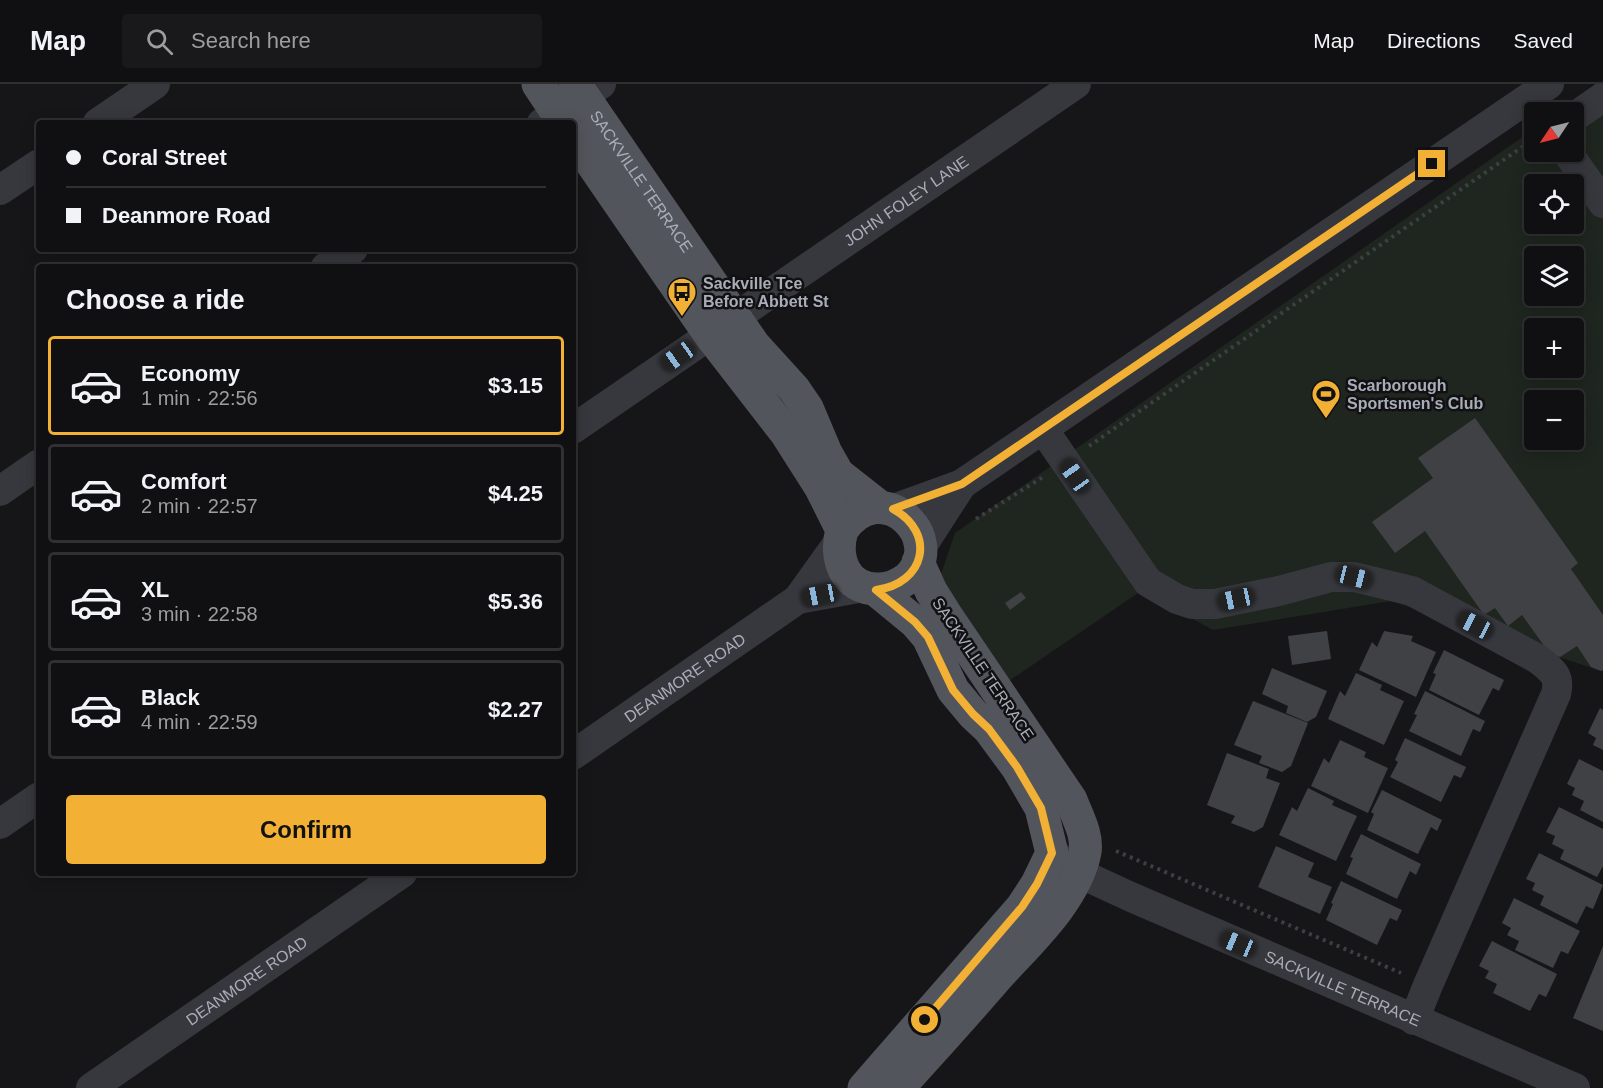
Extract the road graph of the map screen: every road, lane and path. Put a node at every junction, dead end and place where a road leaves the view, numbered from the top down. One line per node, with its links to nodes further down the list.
1 (155, 84): 8 (street)
2 (538, 84): 6 (main road, SACKVILLE TERRACE)
3 (1076, 84): 16 (street, JOHN FOLEY LANE)
4 (1603, 97): 7 (street)
5 (1540, 98): 18 (street)
6 (571, 108): 16 (main road, SACKVILLE TERRACE)
7 (1584, 110)
8 (102, 120)
9 (1524, 146): 19 (path)
10 (1574, 162): 13 (street)
11 (36, 166): 12 (street)
12 (0, 190)
13 (1603, 203)
14 (348, 252): 15 (street)
15 (330, 264)
16 (723, 326): 17 (street, JOHN FOLEY LANE); 23 (main road, SACKVILLE TERRACE); 25 (main road, SACKVILLE TERRACE)
17 (576, 427)
18 (1043, 429): 19 (street); 21 (street)
19 (1066, 462): 24 (path); 36 (street)
20 (36, 466): 22 (street)
21 (962, 484): 23 (street); 26 (street)
22 (0, 491)
23 (887, 508): 25 (main road); 26 (main road, SACKVILLE TERRACE)
24 (975, 520)
25 (840, 537): 27 (main road, SACKVILLE TERRACE); 28 (street, DEANMORE ROAD)
26 (919, 555): 27 (main road); 34 (main road, SACKVILLE TERRACE)
27 (870, 588): 28 (street, DEANMORE ROAD); 33 (main road, SACKVILLE TERRACE)
28 (798, 599): 29 (street, DEANMORE ROAD)
29 (576, 753)
30 (36, 799): 31 (street)
31 (0, 824)
32 (1113, 849): 36 (path)
33 (1052, 853): 34 (street, SACKVILLE TERRACE); 39 (main road)
34 (1079, 873): 37 (street, SACKVILLE TERRACE); 40 (main road, SACKVILLE TERRACE)
35 (398, 876): 38 (street, DEANMORE ROAD)
36 (1428, 985): 37 (street)
37 (1414, 1020): 41 (street, SACKVILLE TERRACE)
38 (91, 1088)
39 (864, 1088)
40 (898, 1088)
41 (1575, 1088)

